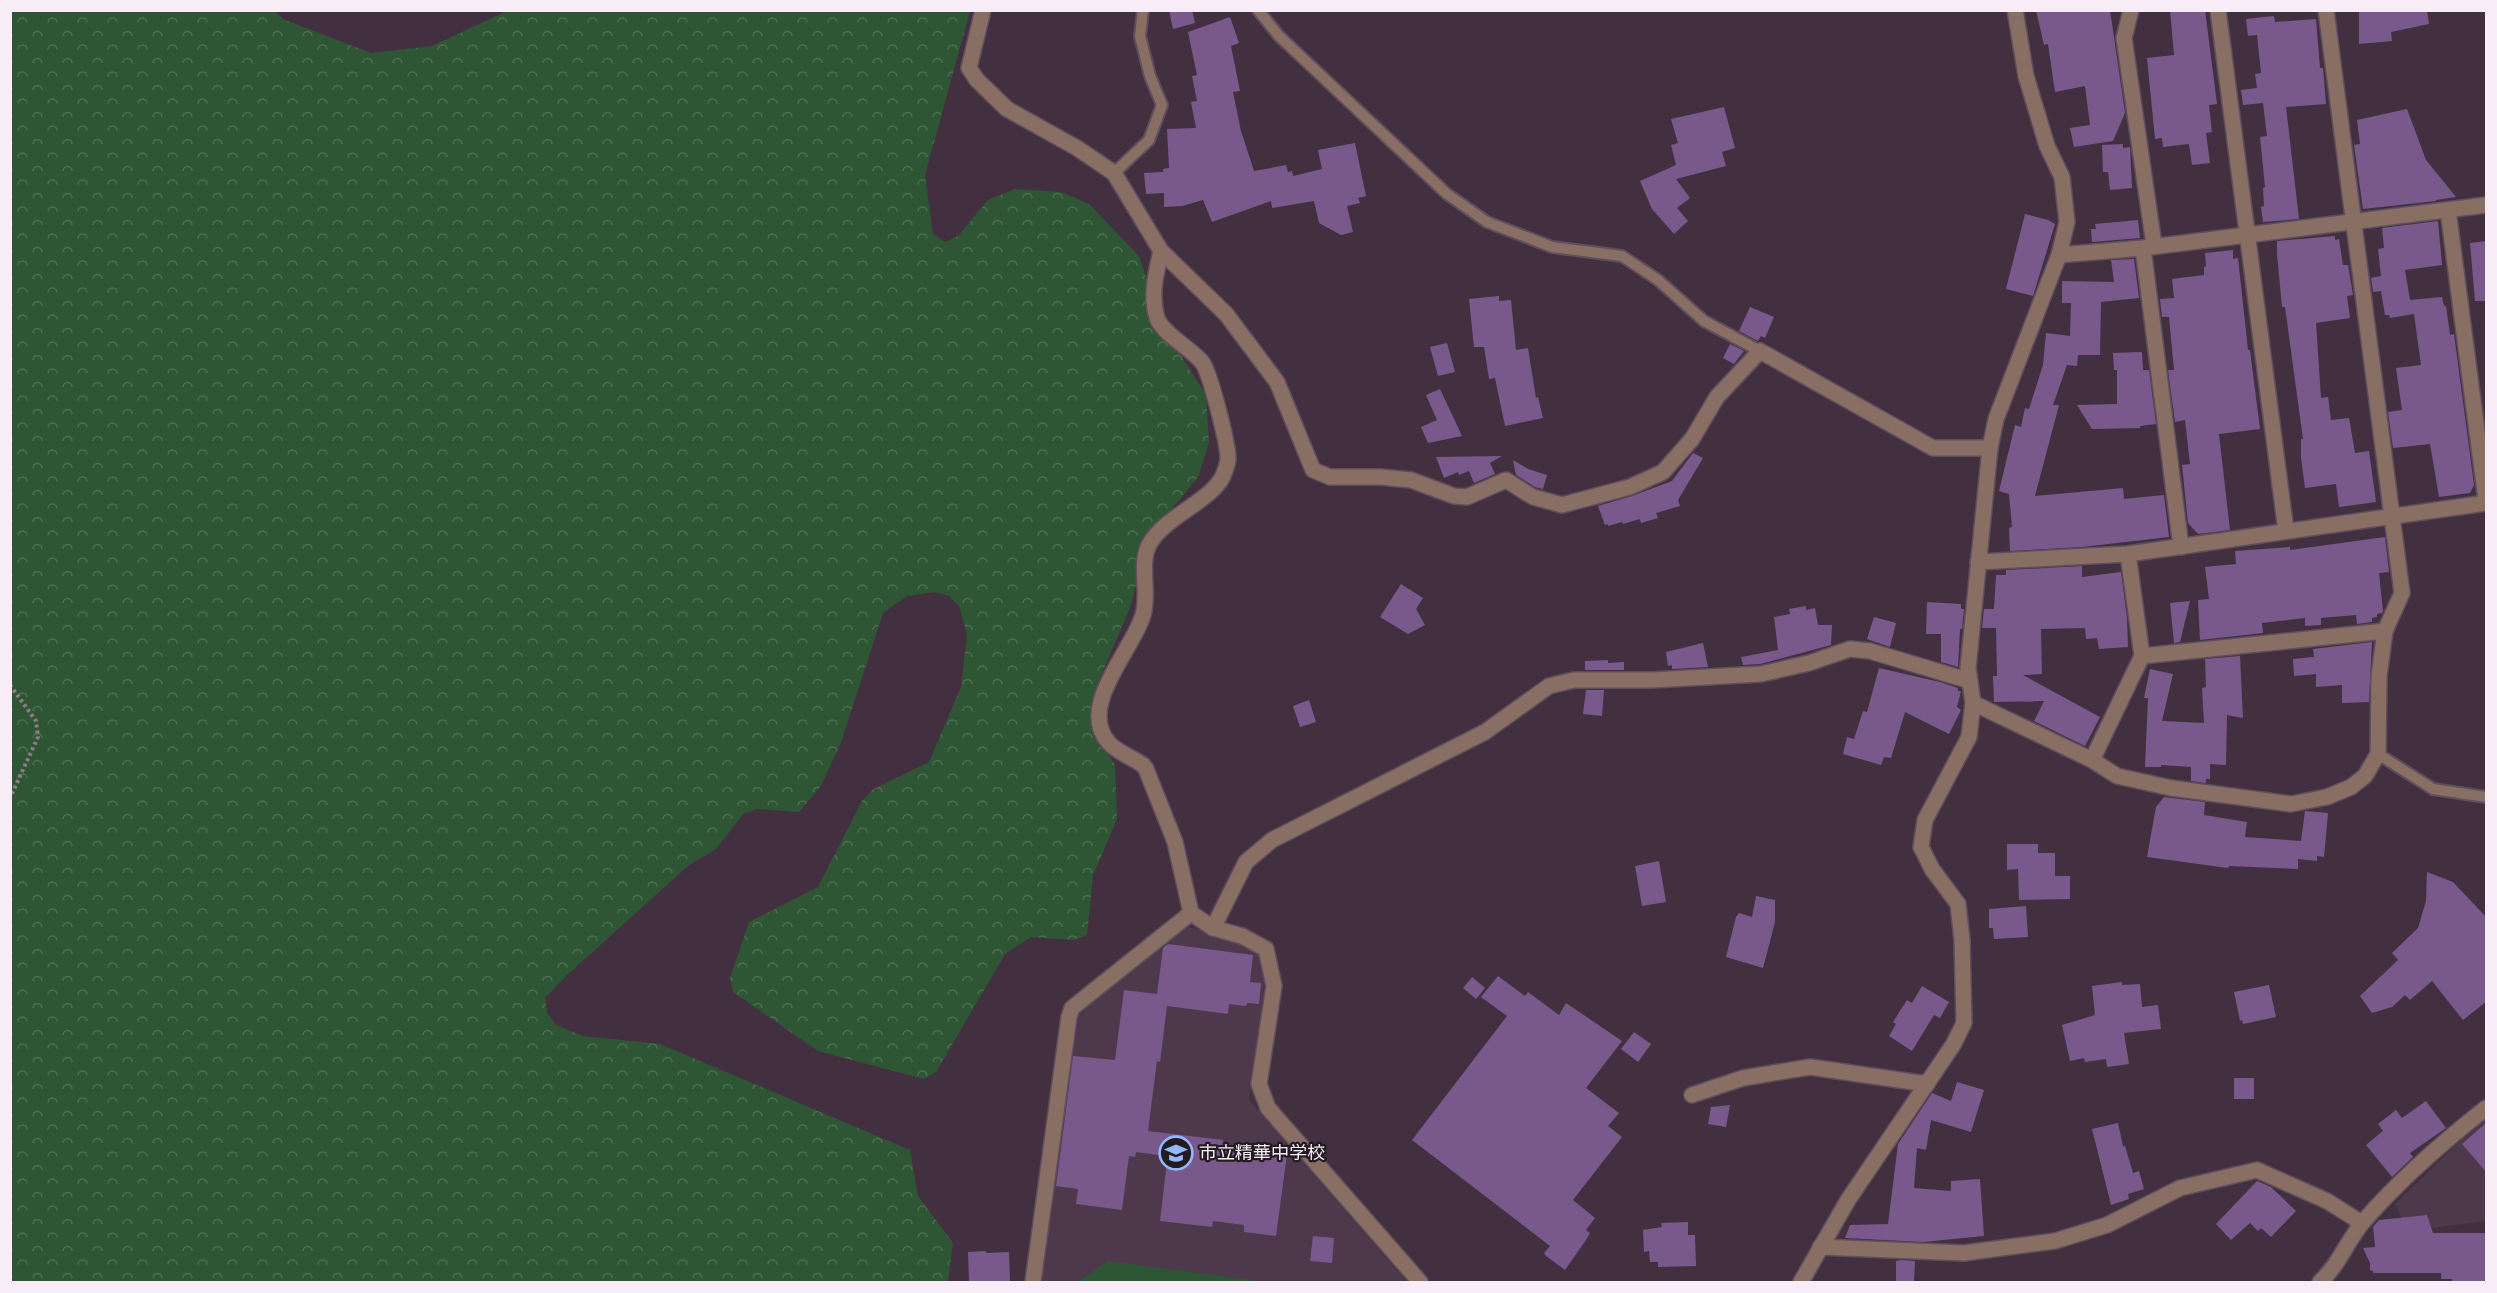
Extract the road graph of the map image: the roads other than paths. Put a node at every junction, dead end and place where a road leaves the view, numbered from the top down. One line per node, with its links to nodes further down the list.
1 (983, 10): 8 (street)
2 (1143, 10): 8 (lane)
3 (1258, 10): 16 (lane)
4 (2015, 10): 15 (street)
5 (2131, 10): 13 (street)
6 (2218, 10): 12 (street)
7 (2326, 10): 11 (street)
8 (1114, 173): 14 (street)
9 (2487, 205): 10 (street)
10 (2448, 210): 11 (street); 18 (street)
11 (2353, 221): 12 (street); 19 (street)
12 (2248, 235): 13 (street); 20 (street)
13 (2149, 246): 15 (street); 21 (street)
14 (1161, 251): 16 (street); 31 (street)
15 (2059, 255): 17 (street)
16 (1760, 351): 17 (street)
17 (1990, 448): 23 (street)
18 (2487, 501): 19 (street)
19 (2391, 516): 20 (street); 24 (street)
20 (2286, 531): 21 (street)
21 (2181, 547): 22 (street)
22 (2128, 554): 23 (street); 25 (street)
23 (1978, 562): 26 (street)
24 (2385, 631): 25 (street); 28 (street)
25 (2142, 656): 29 (street)
26 (1970, 681): 27 (street); 32 (street)
27 (1973, 703): 29 (street); 33 (street)
28 (2379, 754): 29 (street); 30 (lane)
29 (2092, 760)
30 (2487, 797)
31 (1191, 913): 32 (street); 39 (street)
32 (1213, 928): 40 (street)
33 (1928, 1084): 34 (street); 37 (street)
34 (1692, 1095)
35 (2487, 1108): 36 (street)
36 (2362, 1223): 37 (street); 38 (street)
37 (1820, 1247): 41 (street)
38 (2335, 1277): 42 (street)
39 (1033, 1282)
40 (1420, 1282)
41 (1801, 1282)
42 (2320, 1282)

